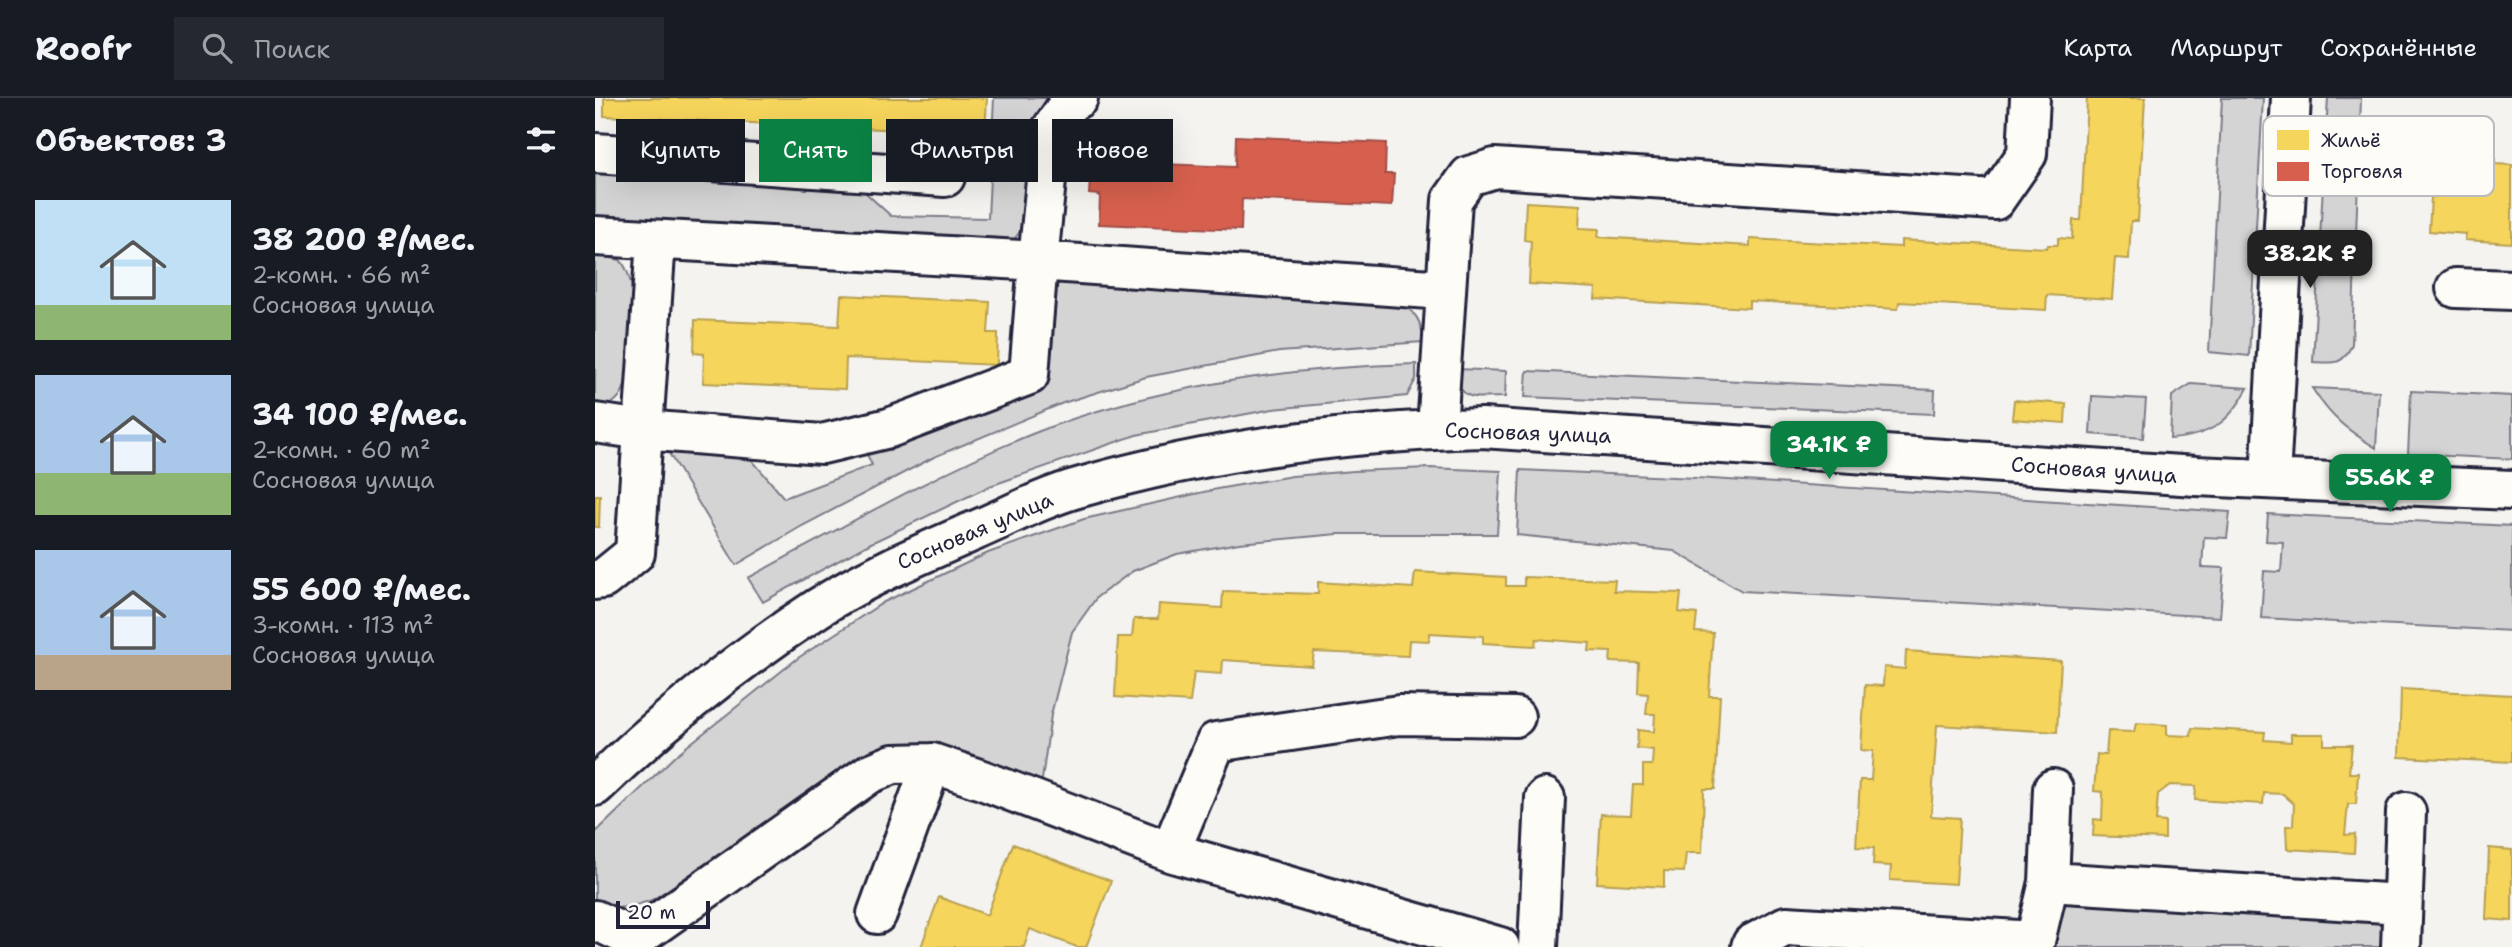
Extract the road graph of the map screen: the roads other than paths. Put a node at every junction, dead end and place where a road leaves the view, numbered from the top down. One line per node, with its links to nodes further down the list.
1 (1078, 98): 10 (street)
2 (2030, 98): 12 (street)
3 (2291, 98): 4 (street)
4 (2290, 116)
5 (595, 153): 6 (street)
6 (886, 173)
7 (2286, 196): 17 (street)
8 (595, 236): 9 (street)
9 (656, 240): 10 (street); 16 (street)
10 (1038, 261): 12 (street); 16 (street)
11 (2456, 288): 13 (street)
12 (1445, 290): 15 (street)
13 (2512, 290)
14 (595, 423): 16 (street)
15 (1437, 429): 17 (street, Сосновая улица); 22 (street, Сосновая улица)
16 (643, 430): 19 (street)
17 (2270, 479): 18 (street, Сосновая улица)
18 (2512, 490)
19 (595, 580)
20 (1515, 717): 26 (street)
21 (932, 763): 26 (street); 29 (street); 31 (street)
22 (595, 786)
23 (2053, 789): 27 (street)
24 (1545, 798): 33 (street)
25 (2406, 812): 28 (street)
26 (1170, 852): 32 (street)
27 (2049, 882): 28 (street); 34 (street)
28 (2402, 904): 35 (street)
29 (877, 914)
30 (595, 920): 31 (street)
31 (640, 944)
32 (1500, 947)
33 (1538, 947)
34 (1751, 947)
35 (2401, 947)

